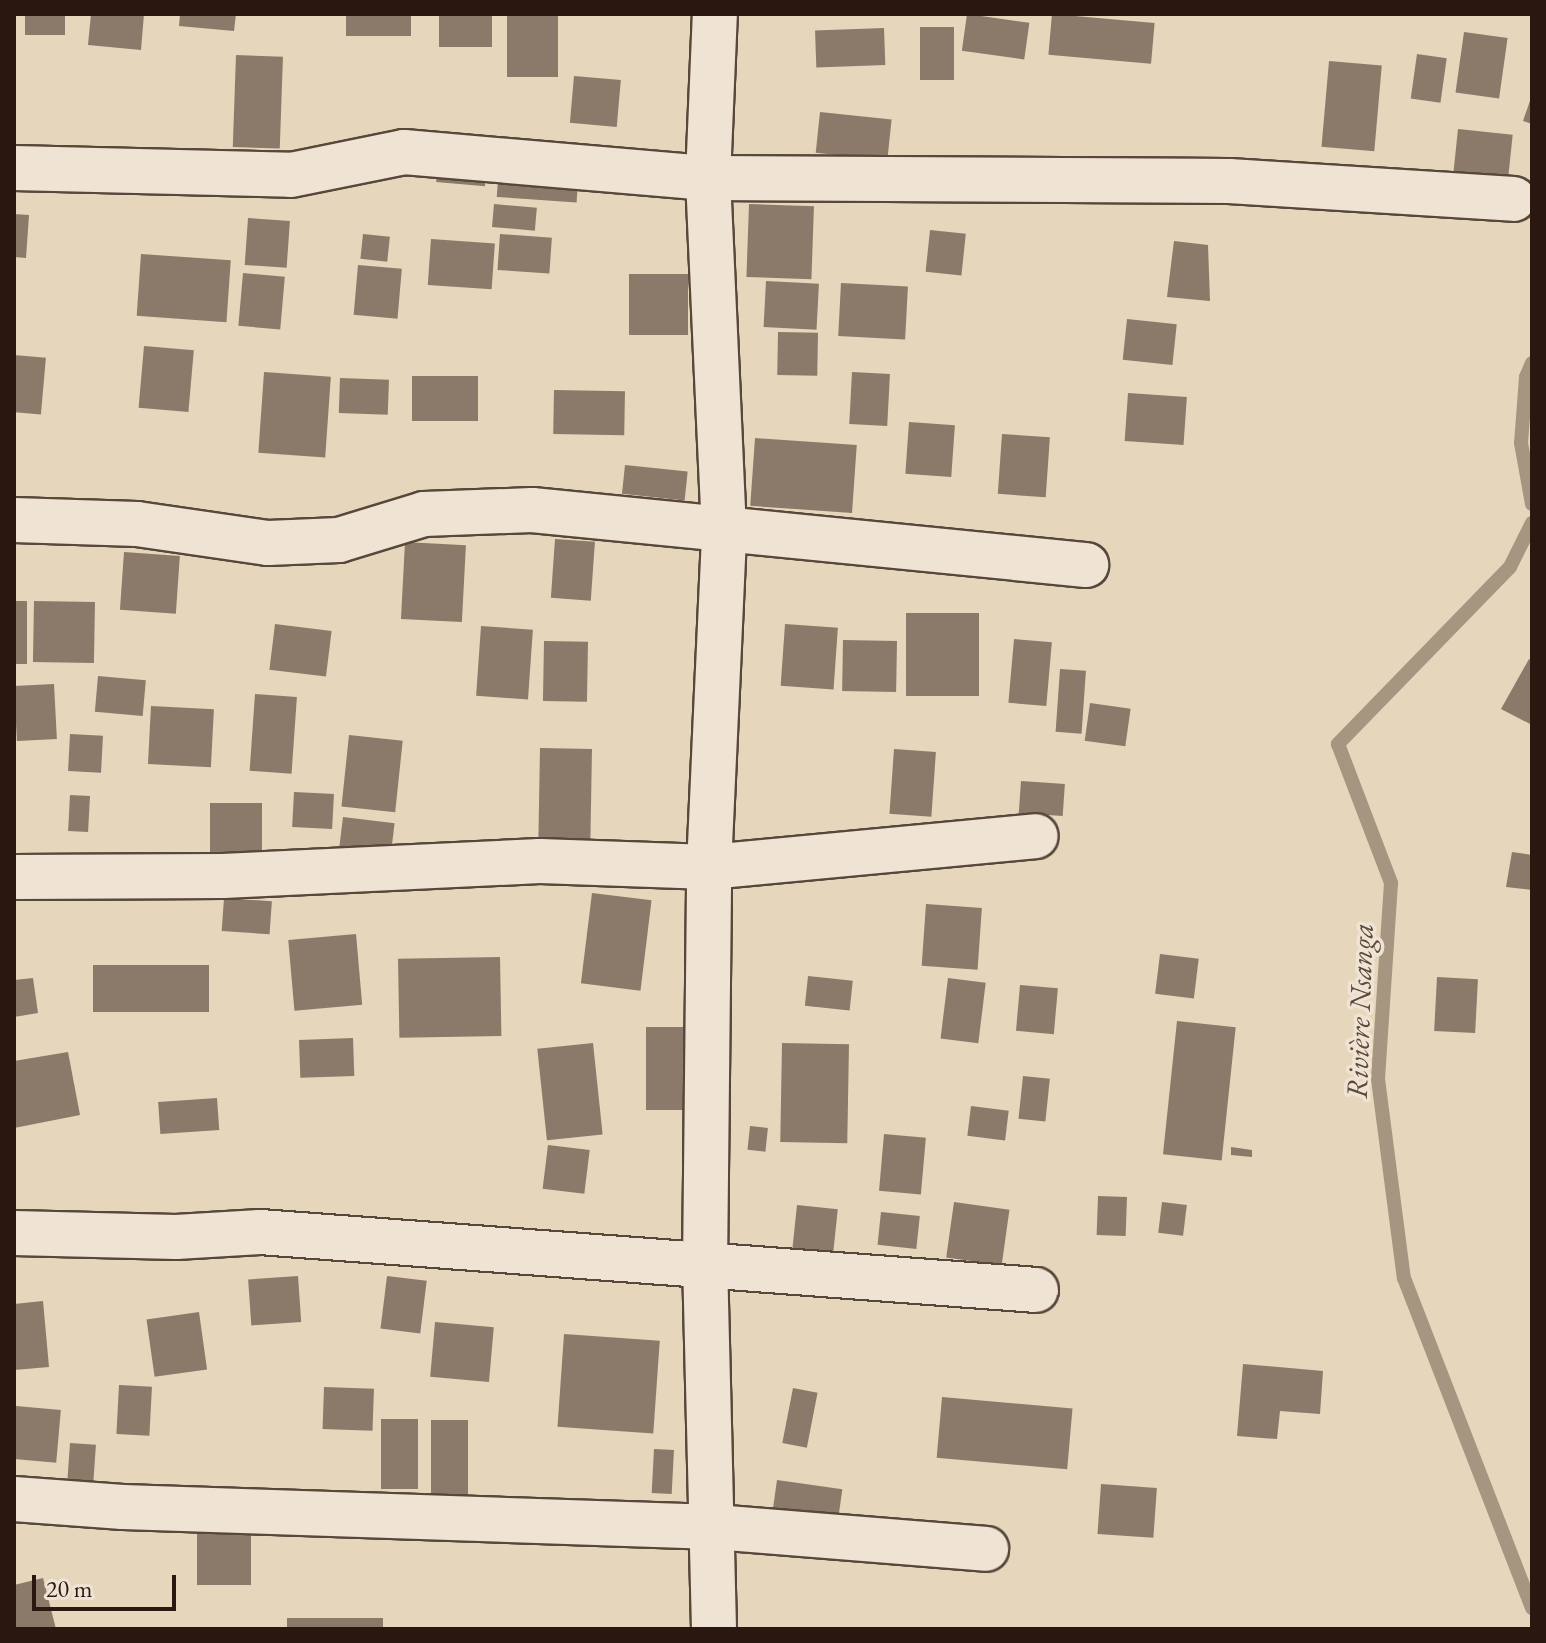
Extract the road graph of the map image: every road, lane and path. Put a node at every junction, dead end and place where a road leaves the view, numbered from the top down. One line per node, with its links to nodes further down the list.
1 (715, 14): 3 (street)
2 (14, 168): 3 (street)
3 (708, 178): 4 (street); 6 (street)
4 (1513, 199)
5 (14, 520): 6 (street)
6 (724, 531): 7 (street); 9 (street)
7 (1086, 565)
8 (1036, 836): 9 (street)
9 (709, 867): 10 (street); 12 (street)
10 (14, 877)
11 (14, 1233): 12 (street)
12 (705, 1269): 13 (street); 15 (street)
13 (1036, 1290)
14 (14, 1499): 15 (street)
15 (715, 1527): 16 (street); 17 (street)
16 (986, 1549)
17 (714, 1629)

